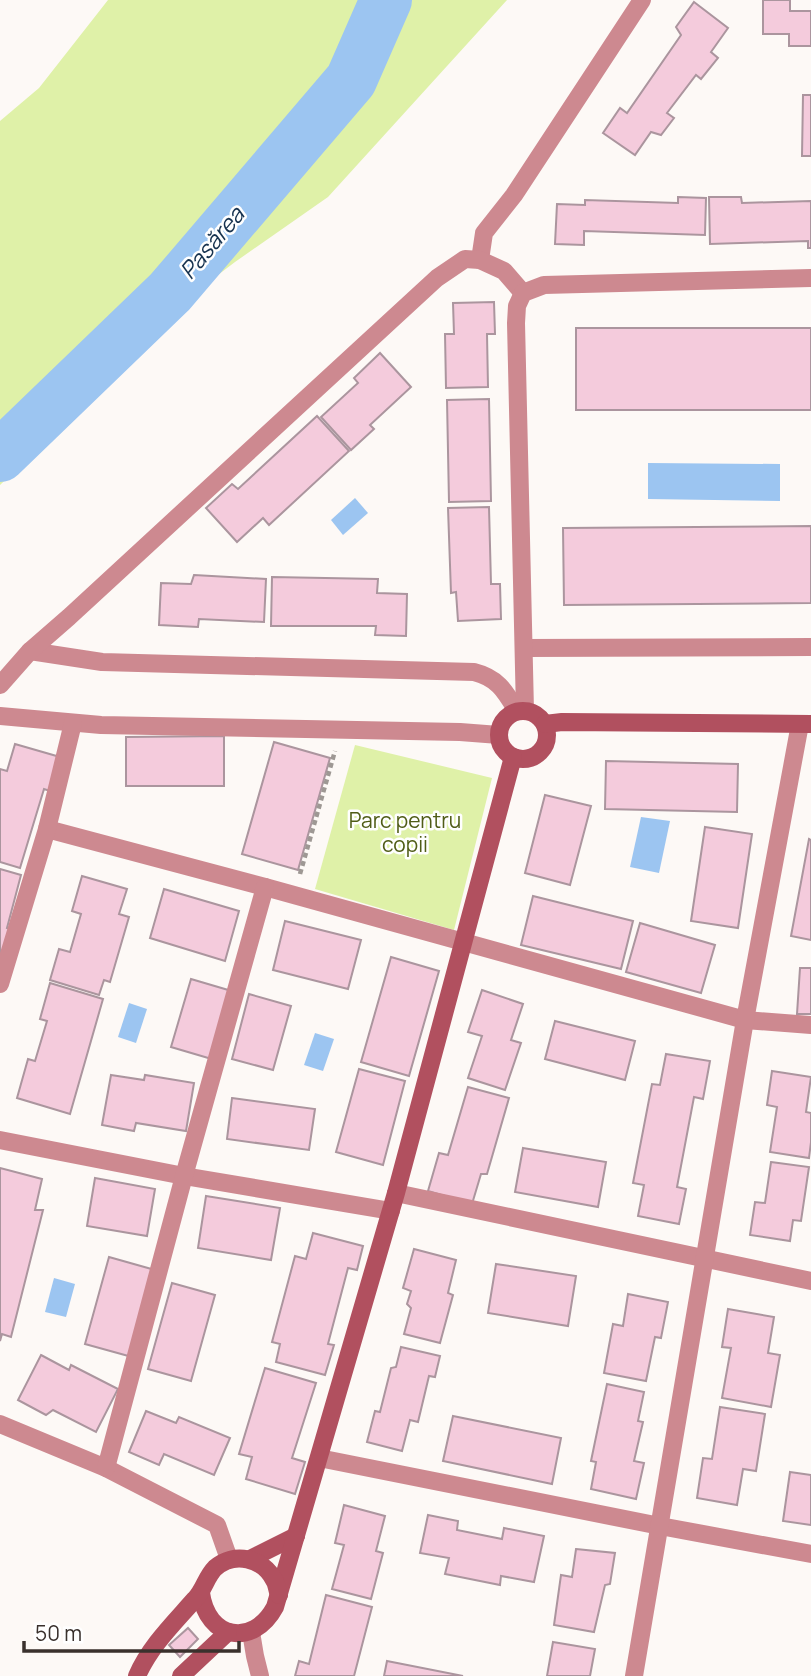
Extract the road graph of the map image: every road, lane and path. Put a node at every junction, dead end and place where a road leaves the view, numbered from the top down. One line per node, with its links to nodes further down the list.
1 (642, 0): 2 (street)
2 (480, 260): 4 (street); 7 (street)
3 (811, 278): 4 (street)
4 (523, 293): 6 (street)
5 (811, 647): 6 (street)
6 (524, 648): 9 (street)
7 (30, 651): 8 (street); 9 (street)
8 (0, 685)
9 (521, 711): 12 (street); 15 (street)
10 (0, 716): 11 (street)
11 (73, 723): 14 (street); 17 (street)
12 (545, 724): 13 (street); 16 (street)
13 (805, 724): 22 (street)
14 (341, 730): 15 (street); 19 (path)
15 (499, 735): 16 (street)
16 (513, 757): 20 (street)
17 (47, 829): 18 (street); 21 (street)
18 (265, 887): 19 (street); 25 (street)
19 (294, 895): 20 (street)
20 (464, 942): 22 (street); 26 (street)
21 (0, 984)
22 (745, 1020): 23 (street); 28 (street)
23 (811, 1025)
24 (0, 1140): 25 (street)
25 (184, 1176): 27 (street); 32 (street)
26 (396, 1193): 27 (street); 28 (street)
27 (391, 1211): 31 (street)
28 (705, 1260): 29 (street); 33 (street)
29 (811, 1282)
30 (0, 1424): 32 (street)
31 (319, 1458): 33 (street); 34 (street)
32 (106, 1468): 36 (street)
33 (660, 1527): 35 (street); 45 (street)
34 (296, 1536): 37 (street); 39 (street)
35 (811, 1553)
36 (229, 1559): 37 (street); 38 (street)
37 (250, 1559): 39 (street)
38 (201, 1593): 40 (street); 42 (street)
39 (279, 1595): 41 (street)
40 (228, 1632): 41 (street); 43 (street)
41 (251, 1632): 44 (street)
42 (137, 1676)
43 (181, 1676)
44 (260, 1676)
45 (634, 1676)

